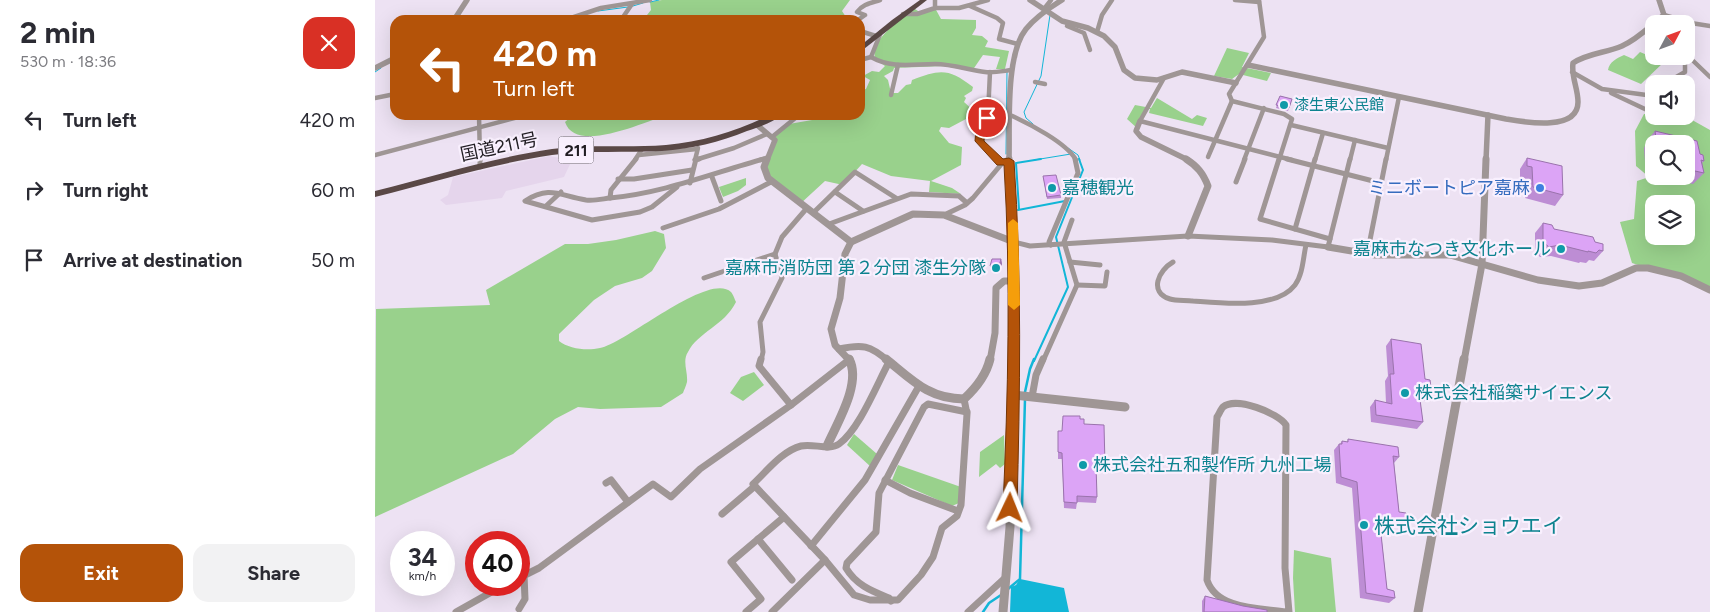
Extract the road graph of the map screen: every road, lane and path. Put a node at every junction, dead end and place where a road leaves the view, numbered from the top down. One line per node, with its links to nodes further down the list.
1 (467, 0): 19 (street)
2 (650, 0): 14 (street)
3 (880, 0): 22 (street)
4 (924, 0): 18 (highway)
5 (935, 0): 16 (street)
6 (988, 0): 15 (street)
7 (1030, 0): 17 (street)
8 (1051, 0): 17 (street)
9 (1062, 0): 17 (street)
10 (1112, 0): 29 (street)
11 (1235, 0): 13 (street)
12 (1659, 0): 23 (street)
13 (1259, 1): 39 (street)
14 (632, 4): 20 (street); 21 (street)
15 (970, 6): 16 (street); 31 (street)
16 (935, 8): 18 (street)
17 (1044, 10): 24 (street); 31 (street)
18 (903, 14): 30 (highway)
19 (457, 15)
20 (580, 15)
21 (624, 15)
22 (865, 15)
23 (1664, 15)
24 (1069, 23): 29 (street); 33 (street)
25 (1695, 24): 26 (street)
26 (1710, 26)
27 (1645, 30): 44 (street)
28 (865, 32): 30 (street)
29 (1097, 32): 47 (street)
30 (879, 34): 32 (highway); 34 (street)
31 (1018, 44): 42 (street)
32 (865, 46)
33 (1090, 50)
34 (871, 56): 35 (street); 38 (street)
35 (865, 59)
36 (390, 60): 41 (street)
37 (1695, 64): 46 (street)
38 (898, 65): 43 (street); 53 (street)
39 (1248, 65): 49 (street); 55 (street)
40 (1685, 65): 45 (street)
41 (375, 68)
42 (1012, 70): 43 (street); 60 (street)
43 (990, 72): 84 (street)
44 (1572, 72): 51 (street); 61 (street)
45 (1680, 75)
46 (1710, 77)
47 (1163, 78): 49 (street); 66 (street)
48 (1035, 82): 50 (street)
49 (1236, 82): 57 (street)
50 (1045, 84)
51 (1607, 90): 54 (street); 59 (street)
52 (390, 95): 56 (street)
53 (891, 95)
54 (1645, 95)
55 (1399, 97): 61 (street); 75 (street)
56 (375, 98)
57 (1232, 101): 58 (street); 72 (street)
58 (1264, 108): 68 (street); 76 (street)
59 (1645, 109)
60 (1010, 115): 83 (street); 117 (street)
61 (1488, 115): 124 (street)
62 (479, 120): 69 (street)
63 (507, 120): 69 (street)
64 (767, 120): 67 (highway, 国道211号 / 211)
65 (792, 120): 71 (street)
66 (1140, 121): 72 (street); 112 (street)
67 (757, 125): 71 (street); 74 (highway, 国道211号 / 211)
68 (1291, 125): 70 (street); 81 (street)
69 (480, 127): 78 (street); 86 (street)
70 (1323, 133): 73 (street); 85 (street)
71 (770, 136): 80 (street); 82 (street)
72 (1215, 140): 76 (street); 79 (street)
73 (1355, 140): 75 (street); 88 (street)
74 (698, 146): 77 (highway, 国道211号 / 211); 82 (street)
75 (1388, 148): 93 (street)
76 (1249, 149): 81 (street); 92 (street)
77 (641, 152): 86 (highway, 国道211号 / 211); 90 (street)
78 (375, 155)
79 (1208, 157)
80 (767, 158): 89 (street); 91 (street)
81 (1281, 158): 85 (street); 111 (street)
82 (695, 160): 87 (street)
83 (1009, 161): 84 (street); 115 (street)
84 (1001, 163): 102 (street)
85 (1314, 166): 88 (street); 111 (street)
86 (480, 167): 98 (highway, 国道211号 / 211)
87 (693, 170): 90 (street); 94 (street)
88 (1347, 174): 93 (street); 113 (street)
89 (712, 177): 94 (street); 101 (street)
90 (619, 179): 99 (street)
91 (771, 182): 104 (street); 110 (street)
92 (1236, 182)
93 (1381, 183): 119 (street)
94 (690, 184): 95 (street)
95 (677, 187): 99 (street); 103 (street)
96 (561, 192): 99 (street); 103 (street); 103 (street)
97 (835, 192): 100 (street); 105 (street); 106 (street)
98 (375, 194)
99 (610, 198)
100 (896, 198): 102 (street); 105 (street)
101 (721, 200)
102 (967, 203): 107 (street)
103 (546, 206)
104 (807, 208): 106 (street); 121 (street)
105 (863, 211): 109 (street)
106 (813, 213): 109 (street)
107 (944, 215): 114 (street); 115 (street)
108 (1073, 220): 116 (street)
109 (829, 224): 114 (street)
110 (663, 228)
111 (1295, 229): 113 (street)
112 (1188, 236): 116 (street); 118 (street)
113 (1330, 239): 120 (street)
114 (851, 242): 131 (street)
115 (1014, 242): 117 (street); 128 (street)
116 (1065, 244): 117 (street); 122 (street)
117 (1051, 245)
118 (1306, 245): 120 (street); 123 (street)
119 (1369, 245)
120 (1329, 247): 124 (street)
121 (775, 254): 127 (street); 138 (street)
122 (1070, 262): 125 (street); 129 (street)
123 (1173, 262)
124 (1482, 264): 130 (street); 165 (street)
125 (1100, 265)
126 (1107, 272): 129 (street)
127 (704, 278)
128 (1014, 282): 135 (street); 137 (street)
129 (1077, 285): 136 (street)
130 (1710, 290)
131 (839, 349): 132 (street); 133 (street)
132 (850, 359): 138 (street); 141 (street)
133 (889, 362): 134 (street); 141 (street)
134 (919, 386): 137 (street); 150 (street)
135 (1014, 395): 136 (street); 154 (street)
136 (1032, 397): 139 (street)
137 (964, 399): 140 (street)
138 (791, 405): 145 (street)
139 (1125, 407)
140 (967, 412): 142 (street); 146 (street)
141 (827, 446): 144 (street)
142 (885, 480): 146 (street); 157 (street)
143 (606, 483): 145 (street)
144 (755, 486): 147 (street); 148 (street)
145 (628, 502): 152 (street)
146 (958, 511): 157 (street)
147 (722, 514)
148 (784, 517): 149 (street); 150 (street)
149 (758, 539): 153 (street); 160 (street)
150 (811, 546): 151 (street)
151 (825, 560): 157 (street); 161 (street)
152 (530, 573)
153 (791, 580)
154 (1005, 581): 162 (street); 163 (street)
155 (485, 596): 159 (street)
156 (524, 596): 158 (street)
157 (891, 602)
158 (519, 610)
159 (457, 612)
160 (746, 612)
161 (772, 612)
162 (968, 612)
163 (1003, 612)
164 (1287, 612): 164 (street)
165 (1418, 612)

